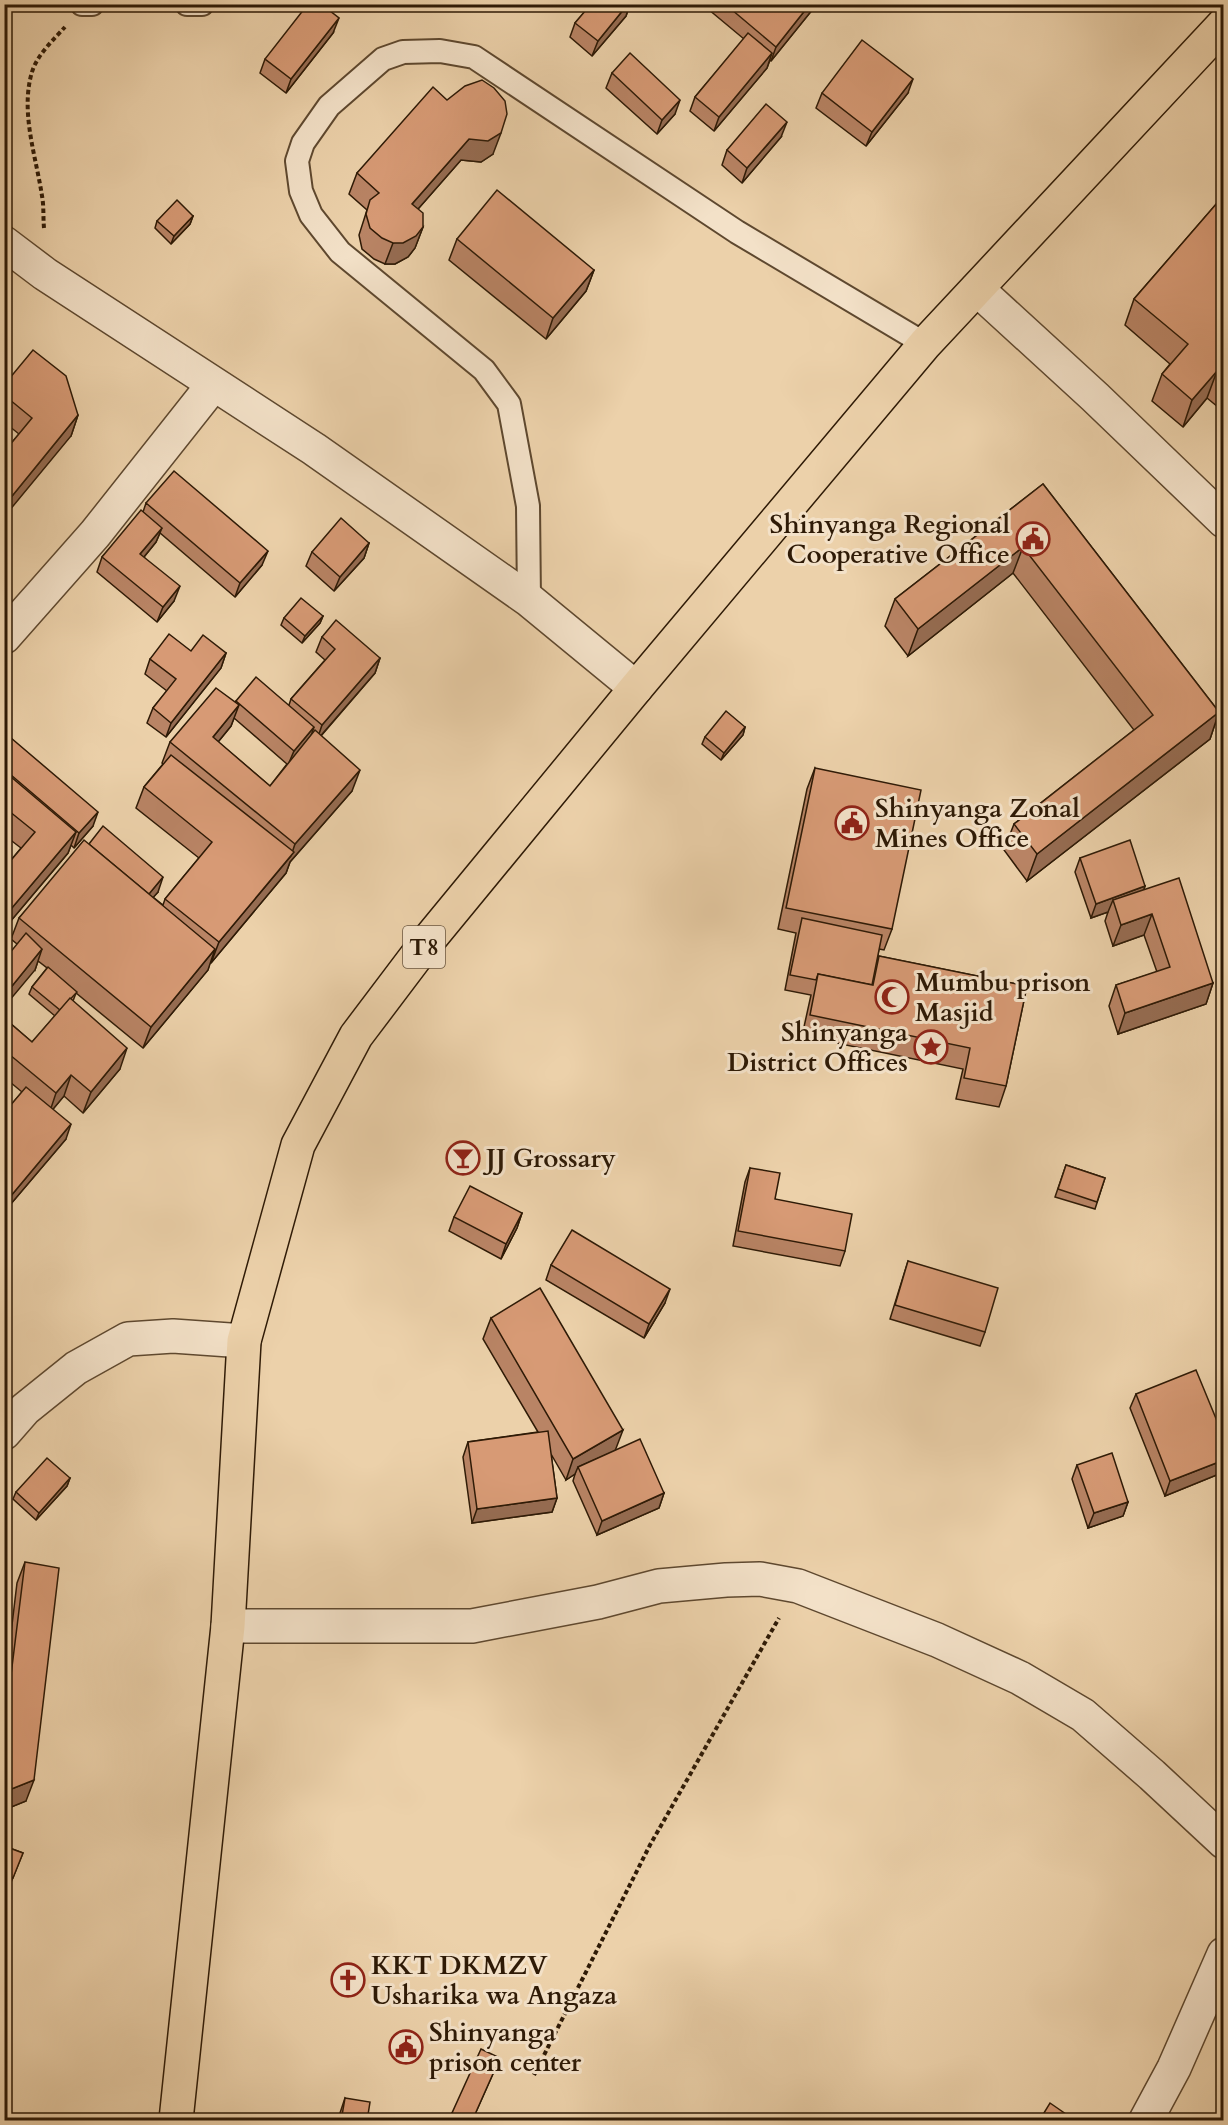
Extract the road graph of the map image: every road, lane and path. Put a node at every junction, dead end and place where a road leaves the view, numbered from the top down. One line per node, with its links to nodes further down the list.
1 (187, 4): 2 (lane)
2 (202, 4)
3 (86, 5): 6 (path)
4 (1224, 24): 7 (highway, T8)
5 (4, 243): 6 (street)
6 (45, 274): 9 (street)
7 (977, 289): 8 (highway, T8); 10 (street)
8 (925, 344): 11 (lane); 13 (highway, T8)
9 (213, 385): 11 (street); 12 (street)
10 (1224, 522)
11 (529, 600): 13 (street)
12 (4, 637)
13 (636, 688): 14 (highway, T8)
14 (244, 1341): 15 (street); 17 (highway, T8)
15 (4, 1432)
16 (798, 1586): 17 (street); 18 (street); 20 (path)
17 (228, 1626): 21 (highway, T8)
18 (1224, 1842)
19 (1224, 1954): 22 (street)
20 (534, 2075)
21 (176, 2121)
22 (1146, 2121)

